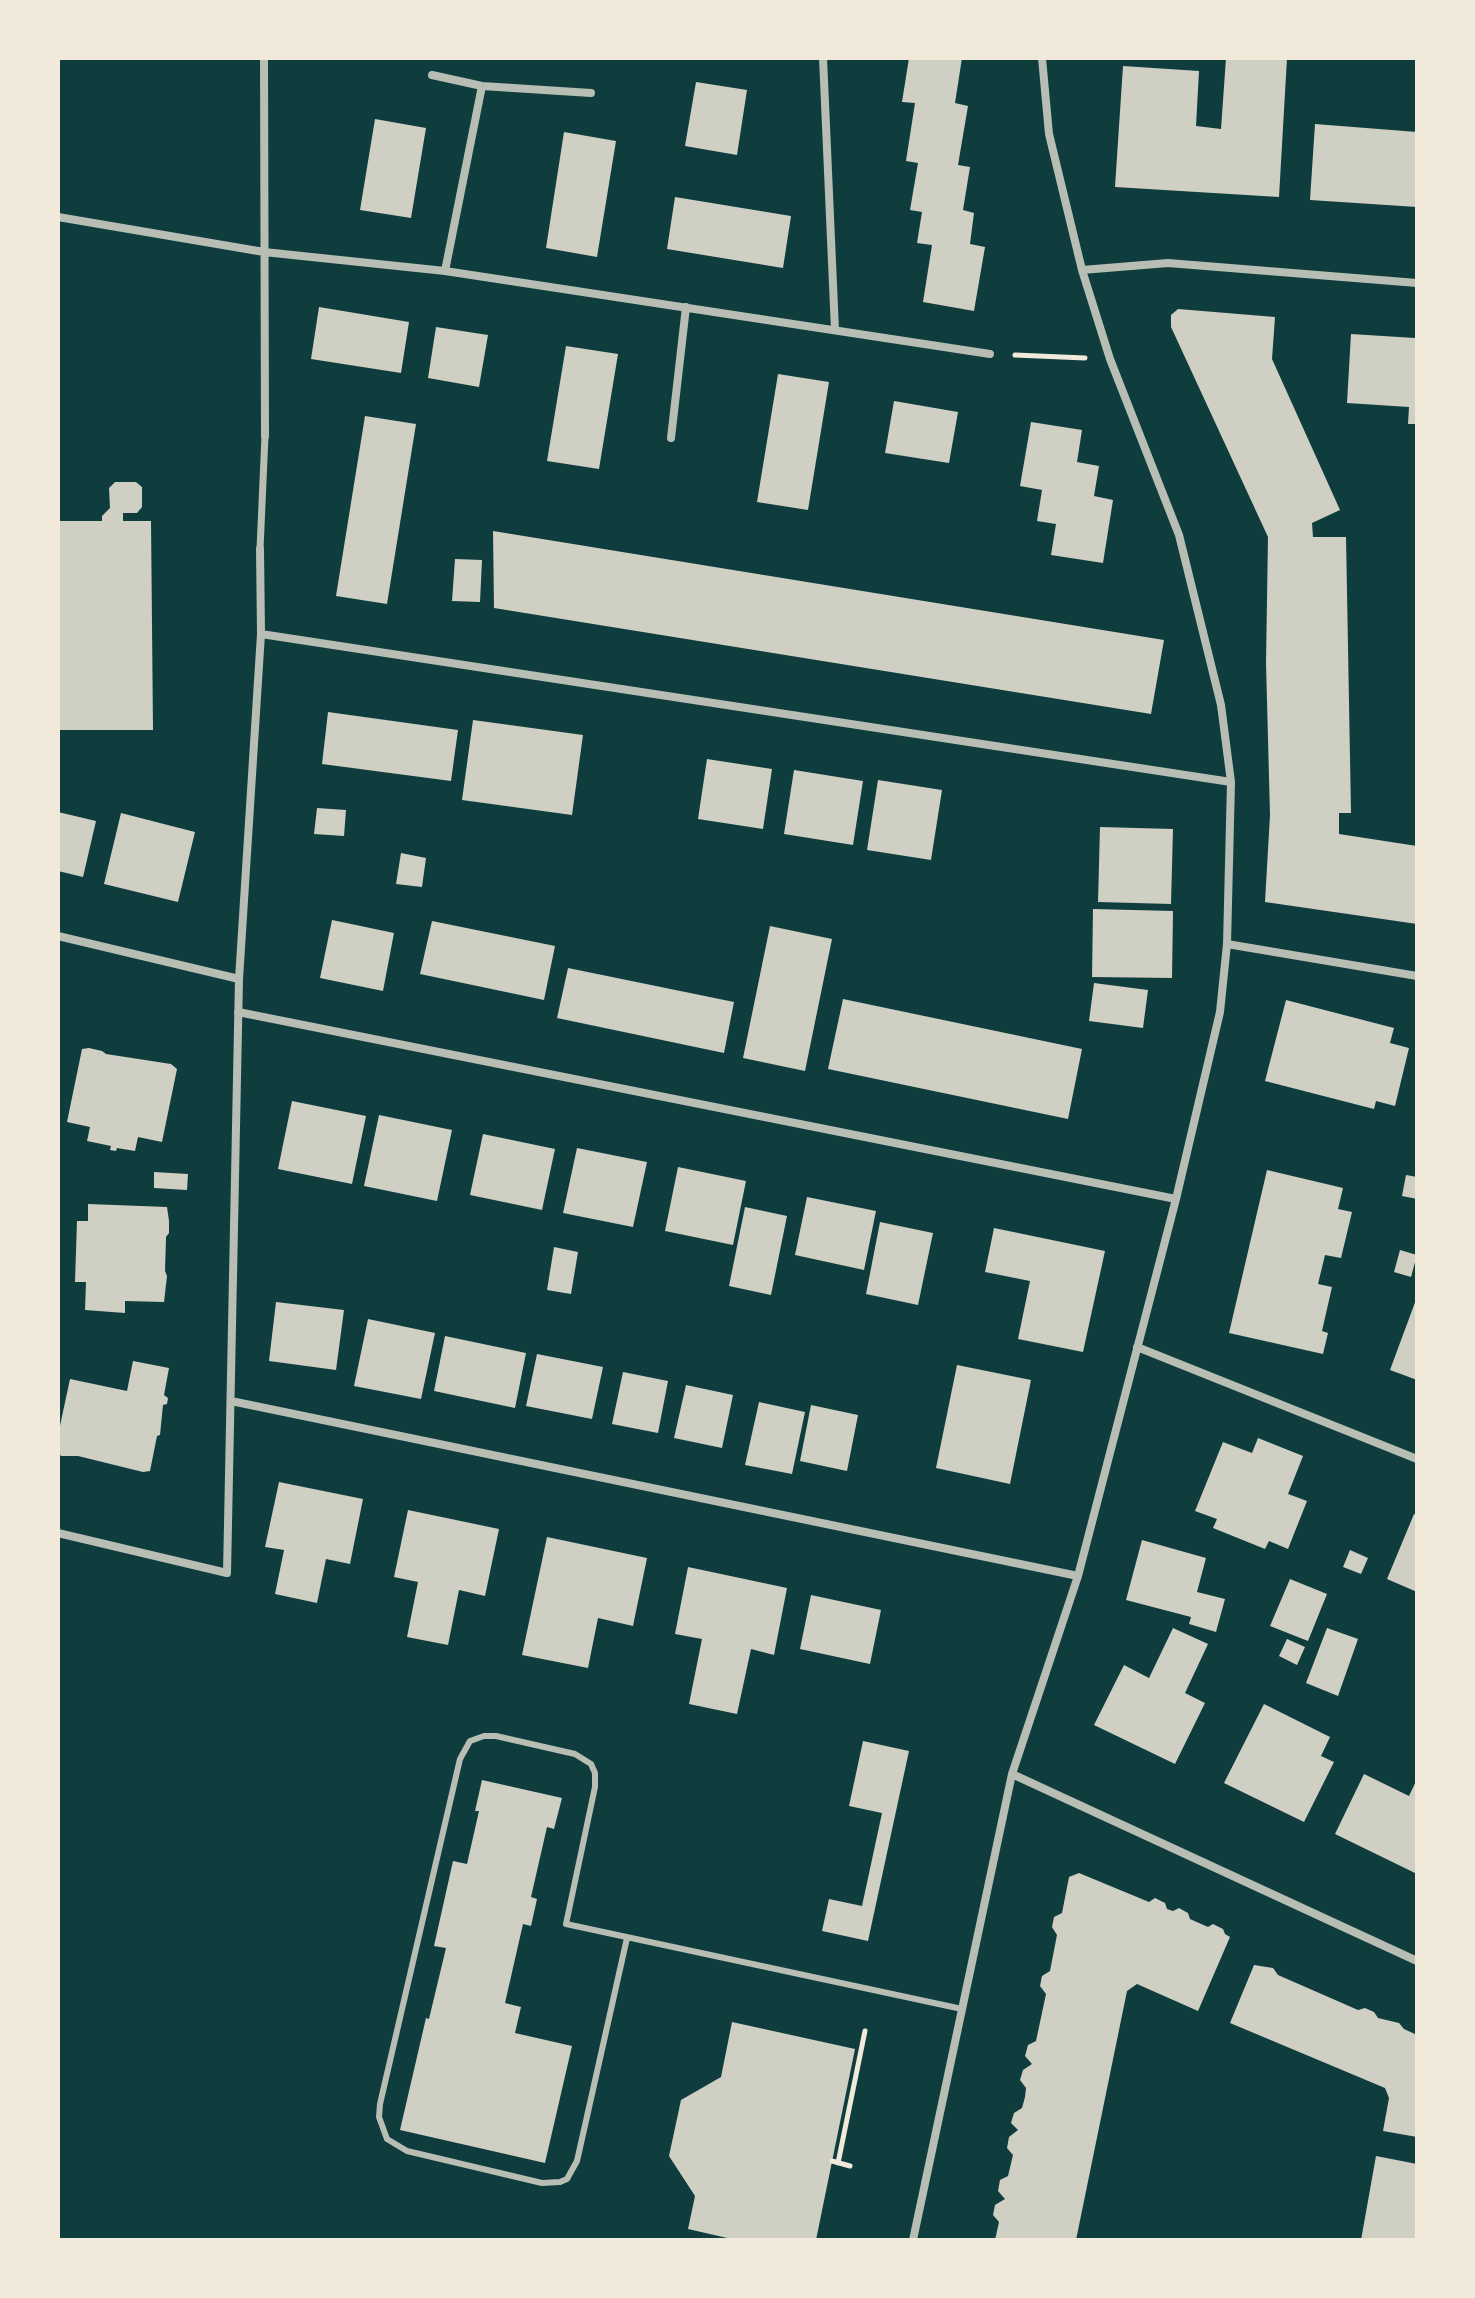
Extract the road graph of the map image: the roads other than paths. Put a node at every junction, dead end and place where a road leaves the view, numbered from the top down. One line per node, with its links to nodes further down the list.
1 (264, 58): 8 (street)
2 (823, 58): 13 (street)
3 (1042, 58): 9 (street)
4 (432, 75): 5 (street)
5 (482, 86): 6 (street); 10 (street)
6 (591, 93)
7 (58, 217): 8 (street)
8 (264, 252): 10 (street); 15 (street)
9 (1082, 270): 11 (street); 19 (street)
10 (445, 271): 12 (street)
11 (1417, 283)
12 (686, 307): 13 (street); 16 (street)
13 (835, 330): 14 (street)
14 (990, 354)
15 (265, 436): 17 (street)
16 (671, 438)
17 (260, 549): 18 (street)
18 (261, 634): 19 (street); 23 (street)
19 (1231, 782): 21 (street)
20 (58, 936): 23 (street)
21 (1227, 944): 22 (street); 25 (street)
22 (1417, 976)
23 (239, 979): 24 (street)
24 (238, 1012): 25 (street); 27 (street)
25 (1176, 1199): 26 (street)
26 (1137, 1347): 28 (street); 30 (street)
27 (231, 1401): 29 (street); 30 (street)
28 (1417, 1459)
29 (58, 1533)
30 (1078, 1576): 31 (street)
31 (1012, 1774): 33 (street); 34 (street)
32 (627, 1938): 32 (lane); 34 (lane)
33 (1417, 1961)
34 (962, 2009): 35 (street)
35 (913, 2240)

